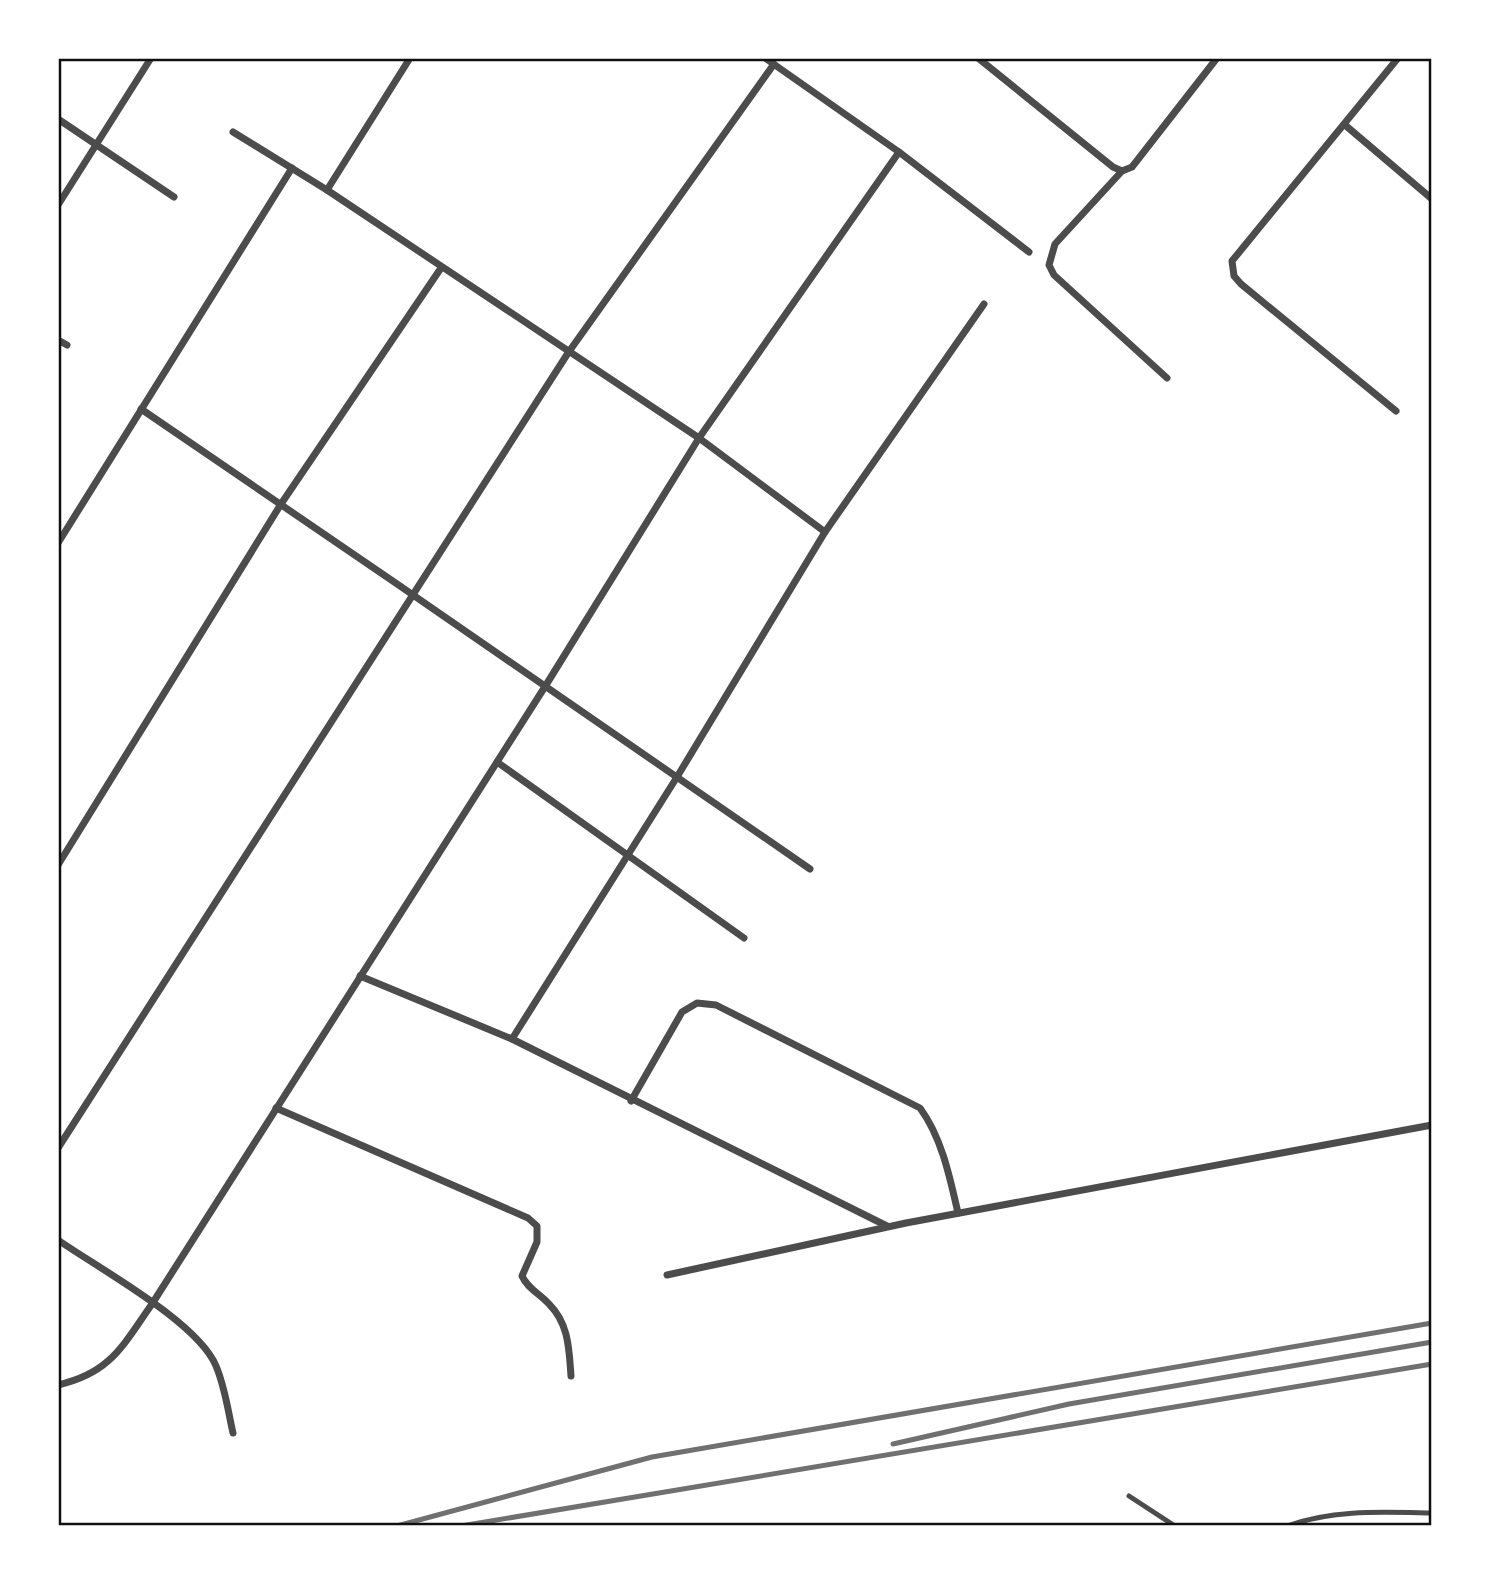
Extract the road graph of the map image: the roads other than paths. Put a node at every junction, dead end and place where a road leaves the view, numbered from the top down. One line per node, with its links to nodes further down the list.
1 (151, 58): 11 (street)
2 (410, 58): 15 (street)
3 (765, 58): 7 (street)
4 (978, 58): 14 (street)
5 (1217, 58): 14 (street)
6 (1398, 58): 9 (street)
7 (774, 64): 12 (street); 24 (street)
8 (58, 119): 11 (street)
9 (1345, 125): 17 (street); 27 (street)
10 (233, 132): 13 (street)
11 (97, 143): 16 (street); 18 (street)
12 (899, 152): 19 (street); 28 (street)
13 (292, 168): 15 (street); 26 (street)
14 (1122, 171): 25 (street)
15 (327, 190): 20 (street)
16 (174, 197)
17 (1432, 199)
18 (58, 205)
19 (1029, 252)
20 (441, 268): 24 (street); 29 (street)
21 (984, 304): 30 (street)
22 (58, 340): 23 (street)
23 (67, 345)
24 (568, 353): 28 (street); 32 (street)
25 (1167, 378)
26 (141, 409): 29 (street); 31 (street)
27 (1396, 411)
28 (699, 438): 30 (street); 33 (street)
29 (281, 504): 32 (street); 37 (street)
30 (825, 532): 35 (street)
31 (58, 543)
32 (413, 598): 33 (street); 45 (street)
33 (546, 685): 34 (street); 35 (street)
34 (496, 762): 36 (street); 40 (street)
35 (677, 777): 36 (street); 38 (street)
36 (629, 854): 39 (street); 41 (street)
37 (58, 865)
38 (810, 869)
39 (744, 938)
40 (360, 976): 41 (street); 43 (street)
41 (512, 1039): 42 (street)
42 (631, 1101): 46 (street); 47 (street)
43 (276, 1108): 50 (street); 51 (street)
44 (1432, 1125): 46 (street)
45 (58, 1148)
46 (958, 1213): 47 (street)
47 (888, 1227): 49 (street)
48 (58, 1240): 50 (street)
49 (667, 1275)
50 (152, 1304): 52 (street); 53 (street)
51 (571, 1376)
52 (58, 1385)
53 (233, 1433)
54 (1129, 1496): 56 (lane)
55 (1432, 1513): 57 (lane)
56 (1175, 1526)
57 (1287, 1526)

